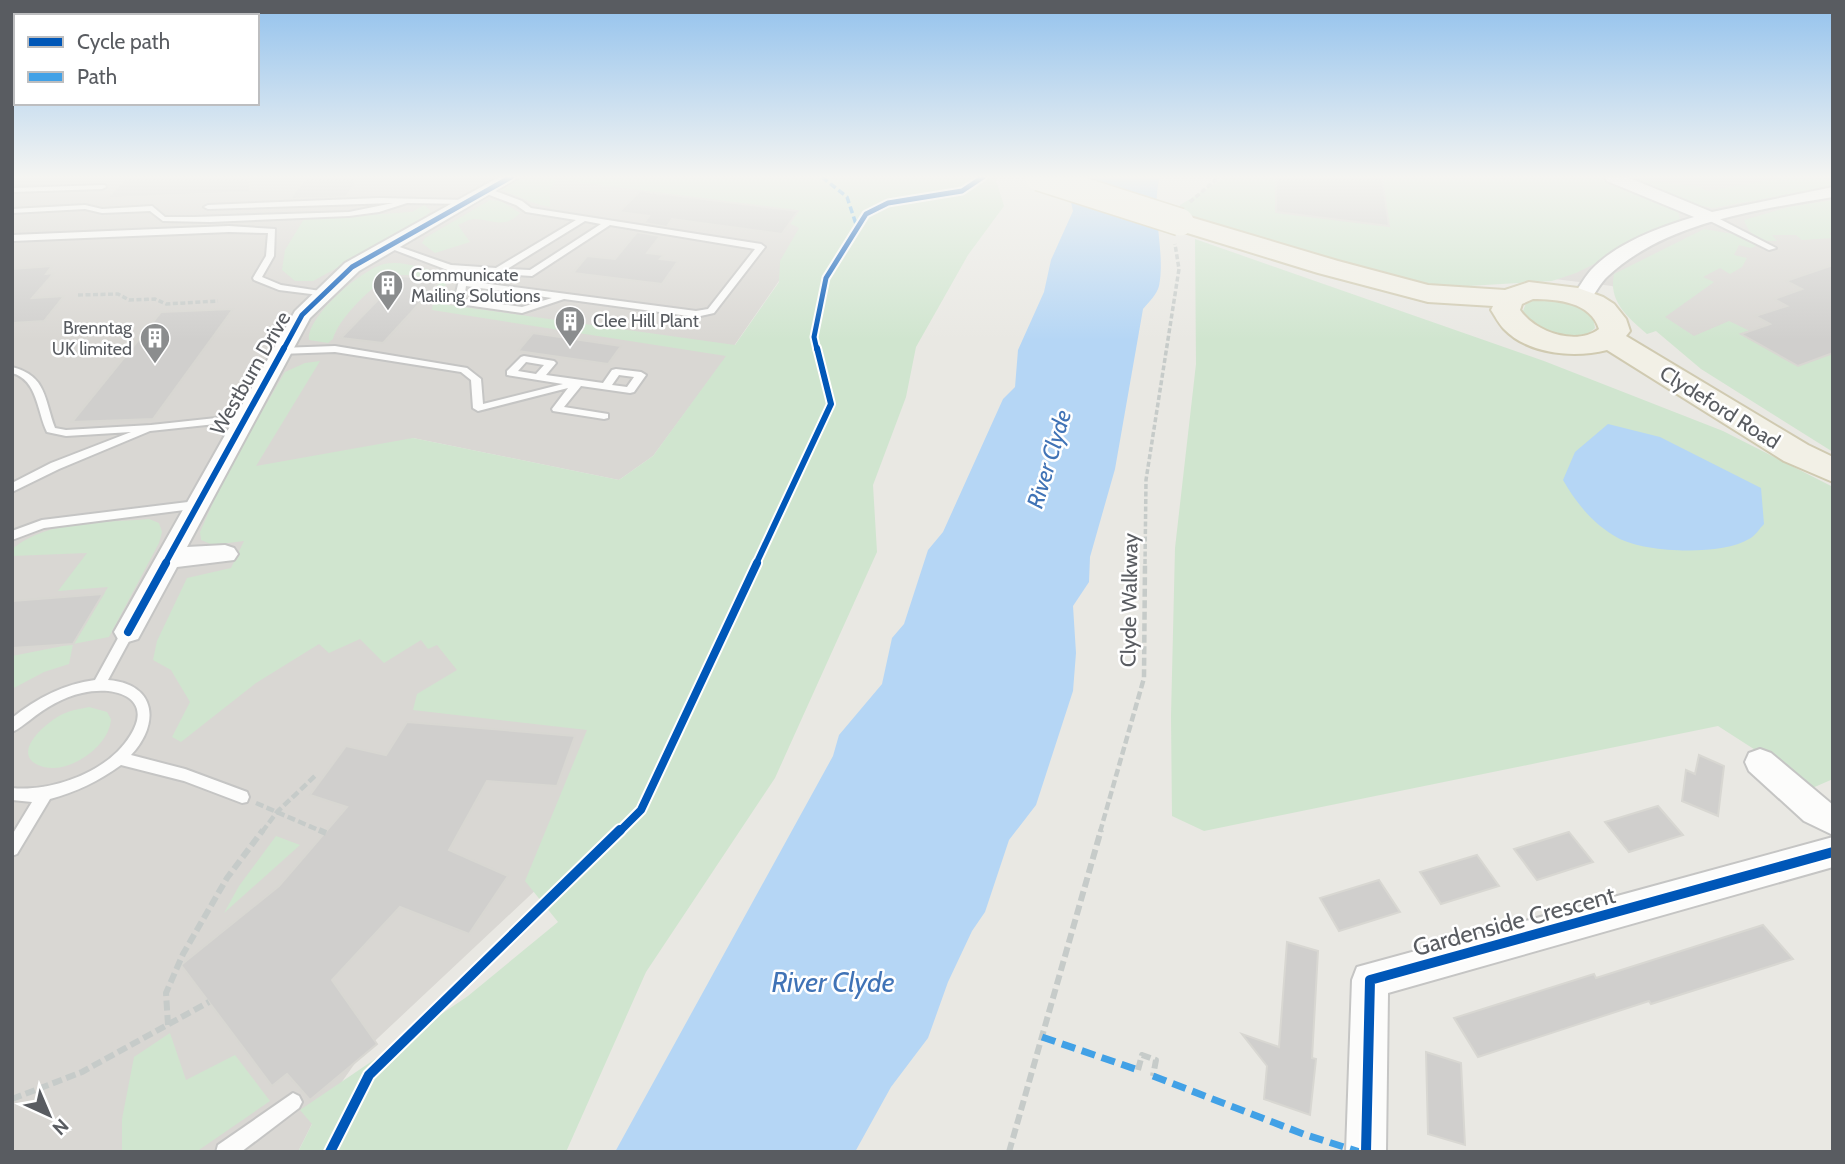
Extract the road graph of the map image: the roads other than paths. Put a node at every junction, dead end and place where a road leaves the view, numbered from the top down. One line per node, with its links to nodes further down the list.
1 (169, 231): 10 (lane)
2 (272, 231): 18 (lane)
3 (414, 231): 11 (street, Westburn Drive)
4 (563, 231): 14 (lane)
5 (596, 231): 15 (lane)
6 (666, 231): 19 (lane)
7 (1210, 231): 21 (main road, bridge)
8 (1675, 231): 20 (street)
9 (1737, 231): 12 (lane)
10 (12, 238)
11 (388, 246): 13 (lane); 18 (street, Westburn Drive)
12 (1772, 248)
13 (466, 269): 14 (lane); 16 (lane)
14 (497, 271): 15 (lane)
15 (532, 273): 17 (lane)
16 (463, 284): 17 (lane); 19 (lane)
17 (520, 292): 19 (lane)
18 (324, 294): 23 (street, Westburn Drive)
19 (560, 298)
20 (1582, 298): 21 (main road); 22 (main road)
21 (1507, 299): 22 (main road)
22 (1610, 339): 31 (main road, Clydeford Road)
23 (280, 352): 26 (lane); 29 (street, Westburn Drive)
24 (12, 370): 30 (lane)
25 (539, 377): 26 (lane)
26 (578, 383): 27 (lane); 28 (lane)
27 (605, 387)
28 (604, 416)
29 (244, 418): 30 (lane); 33 (street, Westburn Drive)
30 (151, 428): 32 (lane)
31 (1833, 471)
32 (12, 488)
33 (197, 505): 34 (lane); 36 (street, Westburn Drive)
34 (12, 536)
35 (225, 554): 36 (street)
36 (168, 558): 37 (street, Westburn Drive)
37 (128, 632): 38 (lane, Westburn Drive)
38 (99, 685): 39 (lane); 40 (lane)
39 (12, 726)
40 (119, 758): 43 (lane); 44 (lane)
41 (1760, 762): 45 (street)
42 (12, 794): 43 (lane)
43 (44, 796): 46 (lane)
44 (242, 797)
45 (1833, 821)
46 (12, 849)
47 (1833, 852): 50 (street, Gardenside Crescent)
48 (293, 1102): 49 (lane)
49 (225, 1152)
50 (1366, 1152)

